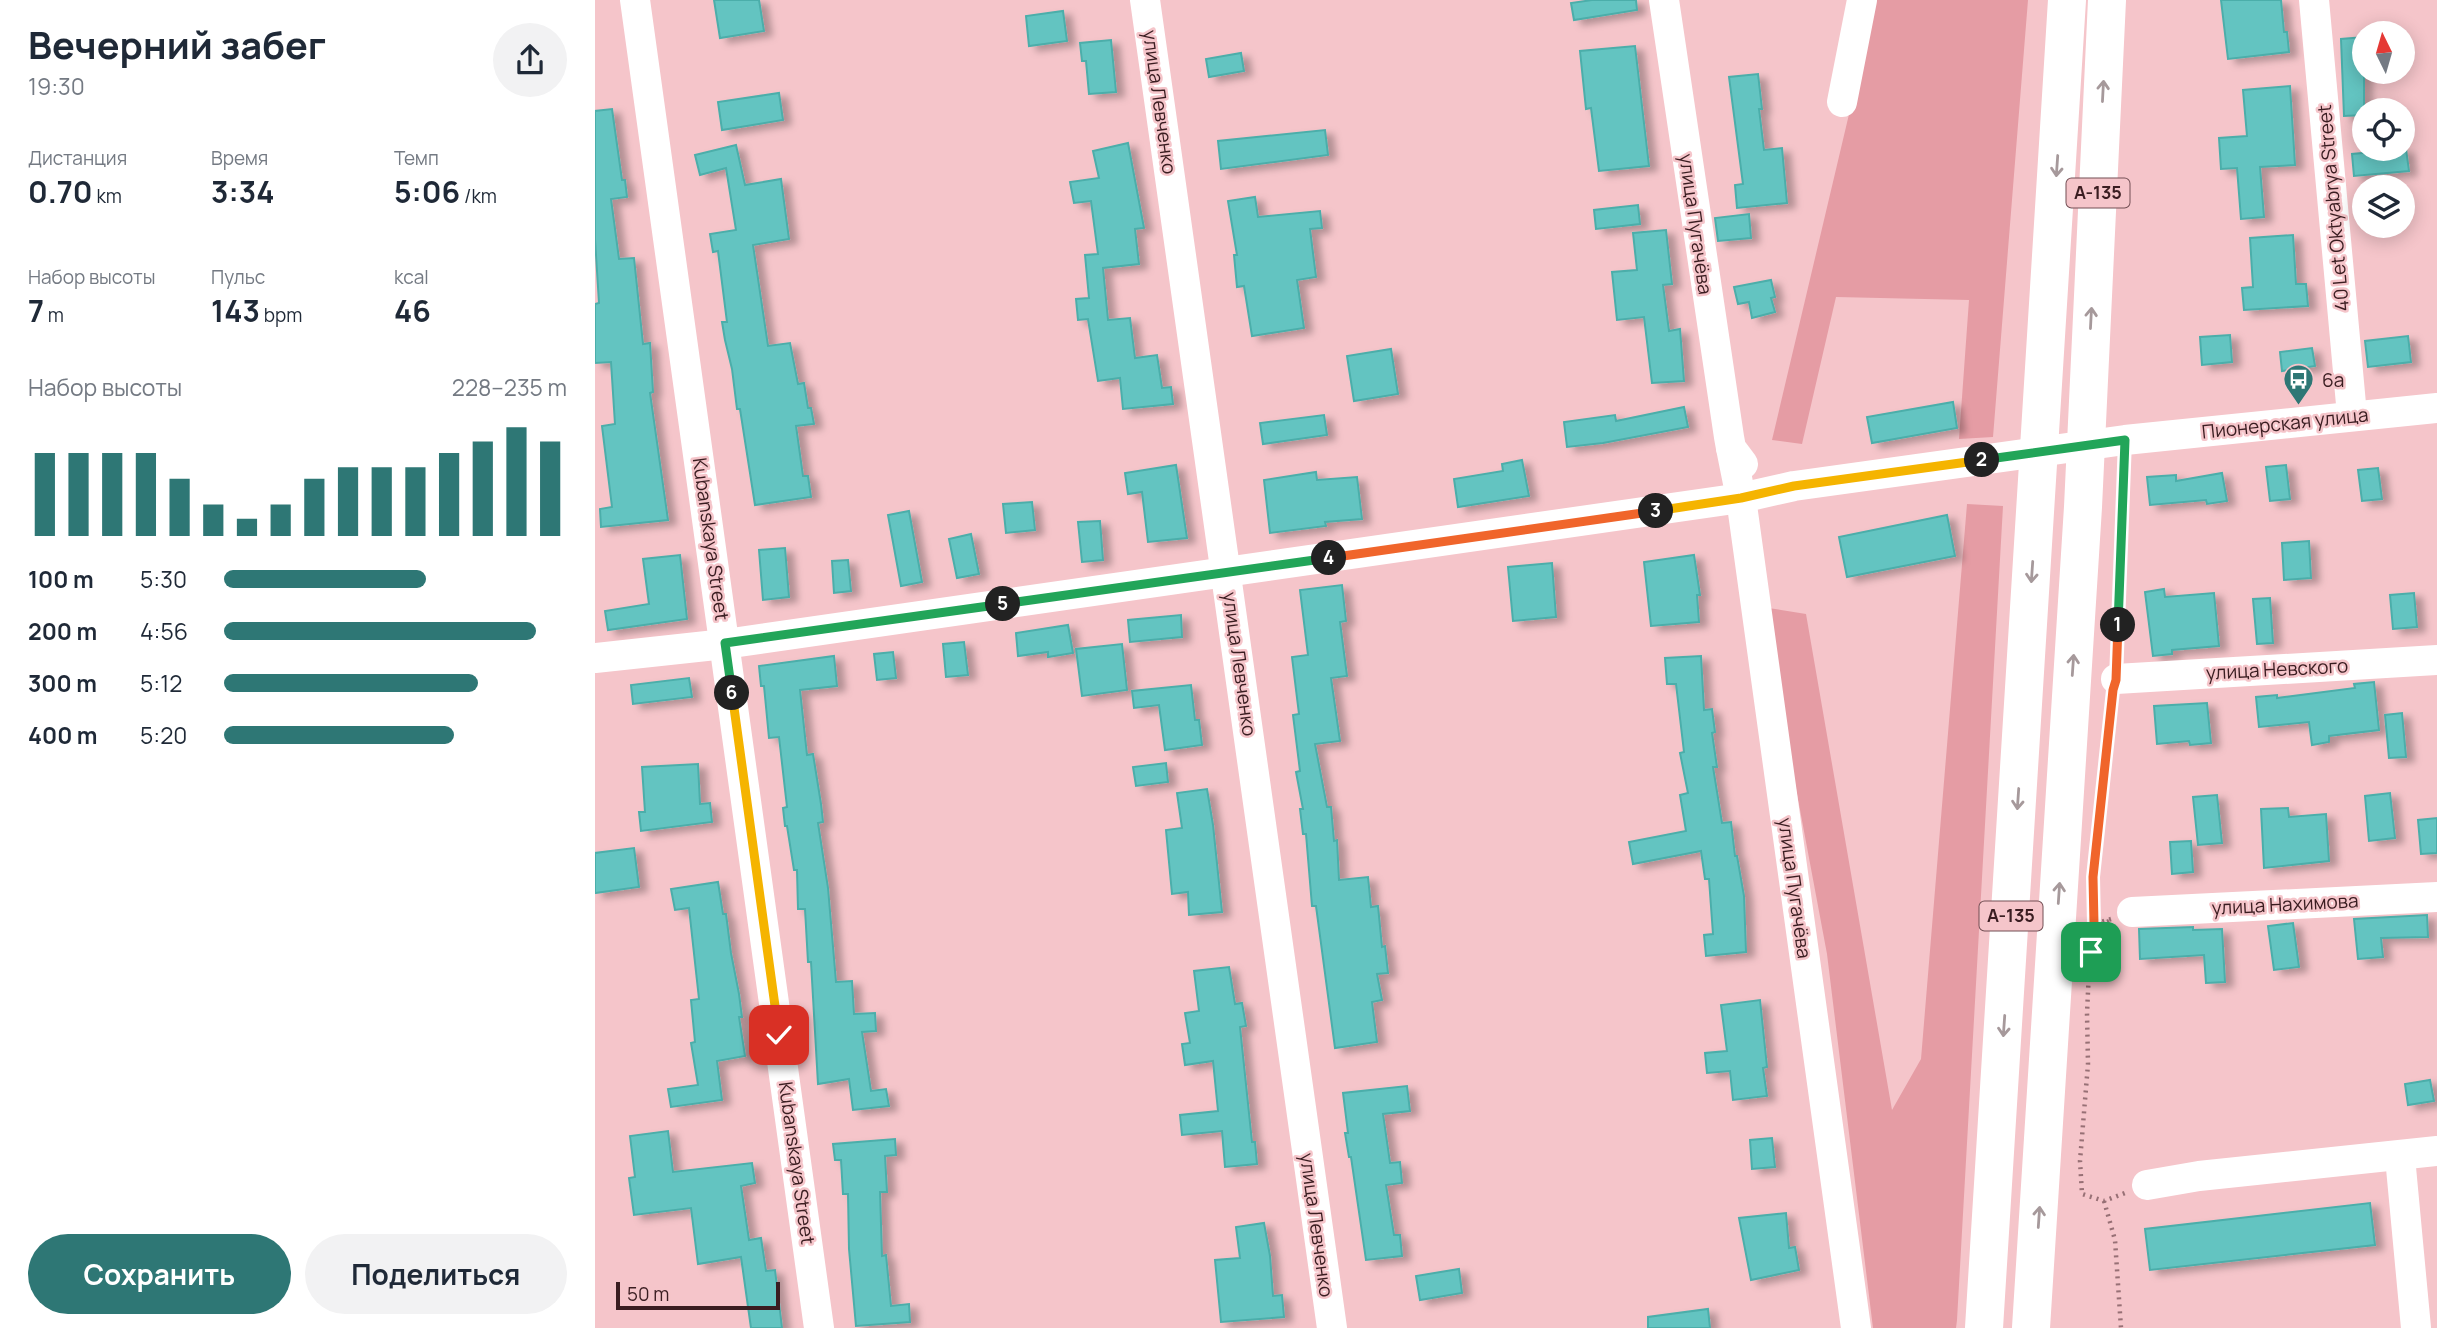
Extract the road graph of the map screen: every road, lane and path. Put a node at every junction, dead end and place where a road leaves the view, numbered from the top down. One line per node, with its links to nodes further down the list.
1 (635, 0): 16 (street, Kubanskaya Street)
2 (1145, 0): 15 (street, улица Левченко)
3 (1664, 0): 12 (street, улица Пугачёва)
4 (1862, 0): 8 (street)
5 (2067, 0): 27 (highway, А-135, one-way to 27)
6 (2107, 0): 28 (highway, А-135, one-way to 6)
7 (2314, 0): 10 (street, 40 Let Oktyabrya Street)
8 (1842, 102)
9 (2437, 408): 10 (street, Пионерская улица)
10 (2352, 415): 11 (street, Пионерская улица)
11 (2125, 440): 13 (street, Пионерская улица); 19 (path)
12 (1731, 448): 13 (street); 14 (street, улица Пугачёва)
13 (1794, 486): 14 (street, Пионерская улица)
14 (1741, 498): 15 (street, Пионерская улица); 31 (street, улица Пугачёва)
15 (1227, 572): 16 (street, Пионерская улица); 30 (street, улица Левченко)
16 (725, 643): 17 (street, Пионерская улица); 29 (street, Kubanskaya Street)
17 (595, 658)
18 (2437, 660): 19 (street, улица Невского)
19 (2116, 680): 22 (path)
20 (2437, 897): 21 (street, улица Нахимова)
21 (2132, 912): 22 (path)
22 (2093, 926): 26 (path)
23 (2437, 1151): 24 (street)
24 (2400, 1157): 25 (street); 33 (street)
25 (2147, 1185): 26 (path)
26 (2104, 1201): 32 (path)
27 (1985, 1317): 28 (highway)
28 (2032, 1319)
29 (819, 1328)
30 (1332, 1328)
31 (1856, 1328)
32 (2121, 1328)
33 (2416, 1328)

